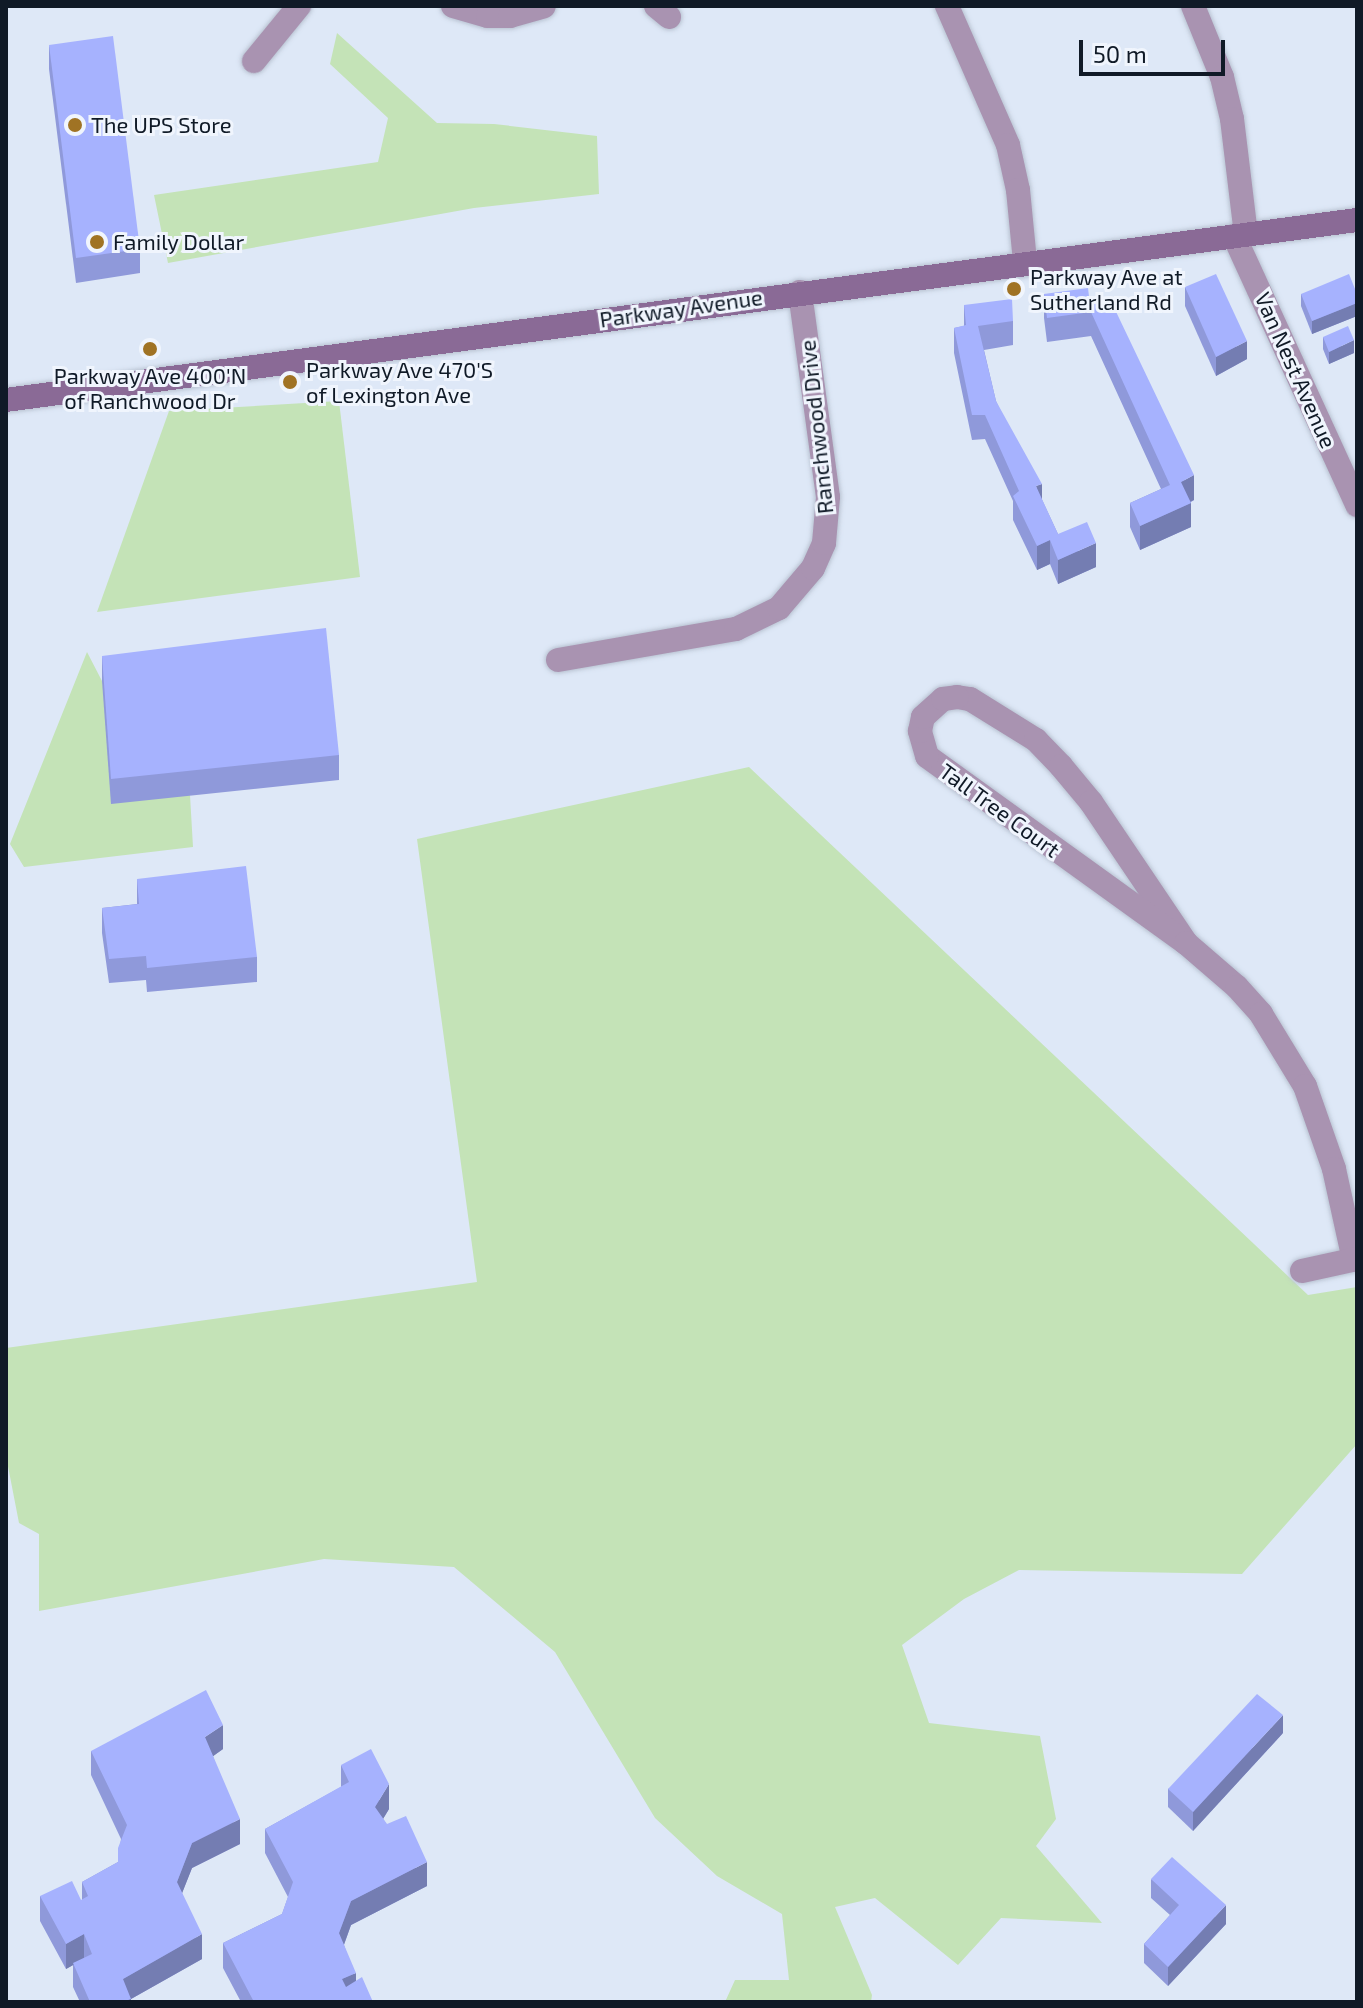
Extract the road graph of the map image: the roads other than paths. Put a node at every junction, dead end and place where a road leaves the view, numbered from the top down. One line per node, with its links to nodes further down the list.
1 (299, 6): 6 (street)
2 (453, 6): 3 (street)
3 (544, 6)
4 (947, 6): 9 (street)
5 (1193, 6): 8 (street, Van Nest Avenue)
6 (254, 61)
7 (1357, 220): 8 (main road, Parkway Avenue)
8 (1240, 235): 9 (main road, Parkway Avenue); 12 (street, Van Nest Avenue)
9 (1025, 262): 10 (main road, Parkway Avenue)
10 (800, 292): 11 (main road, Parkway Avenue); 13 (street, Ranchwood Drive)
11 (6, 400)
12 (1357, 505)
13 (558, 660)
14 (1186, 943): 14 (street, Tall Tree Court); 15 (street, Tall Tree Court)
15 (1356, 1260): 16 (street)
16 (1302, 1271)

